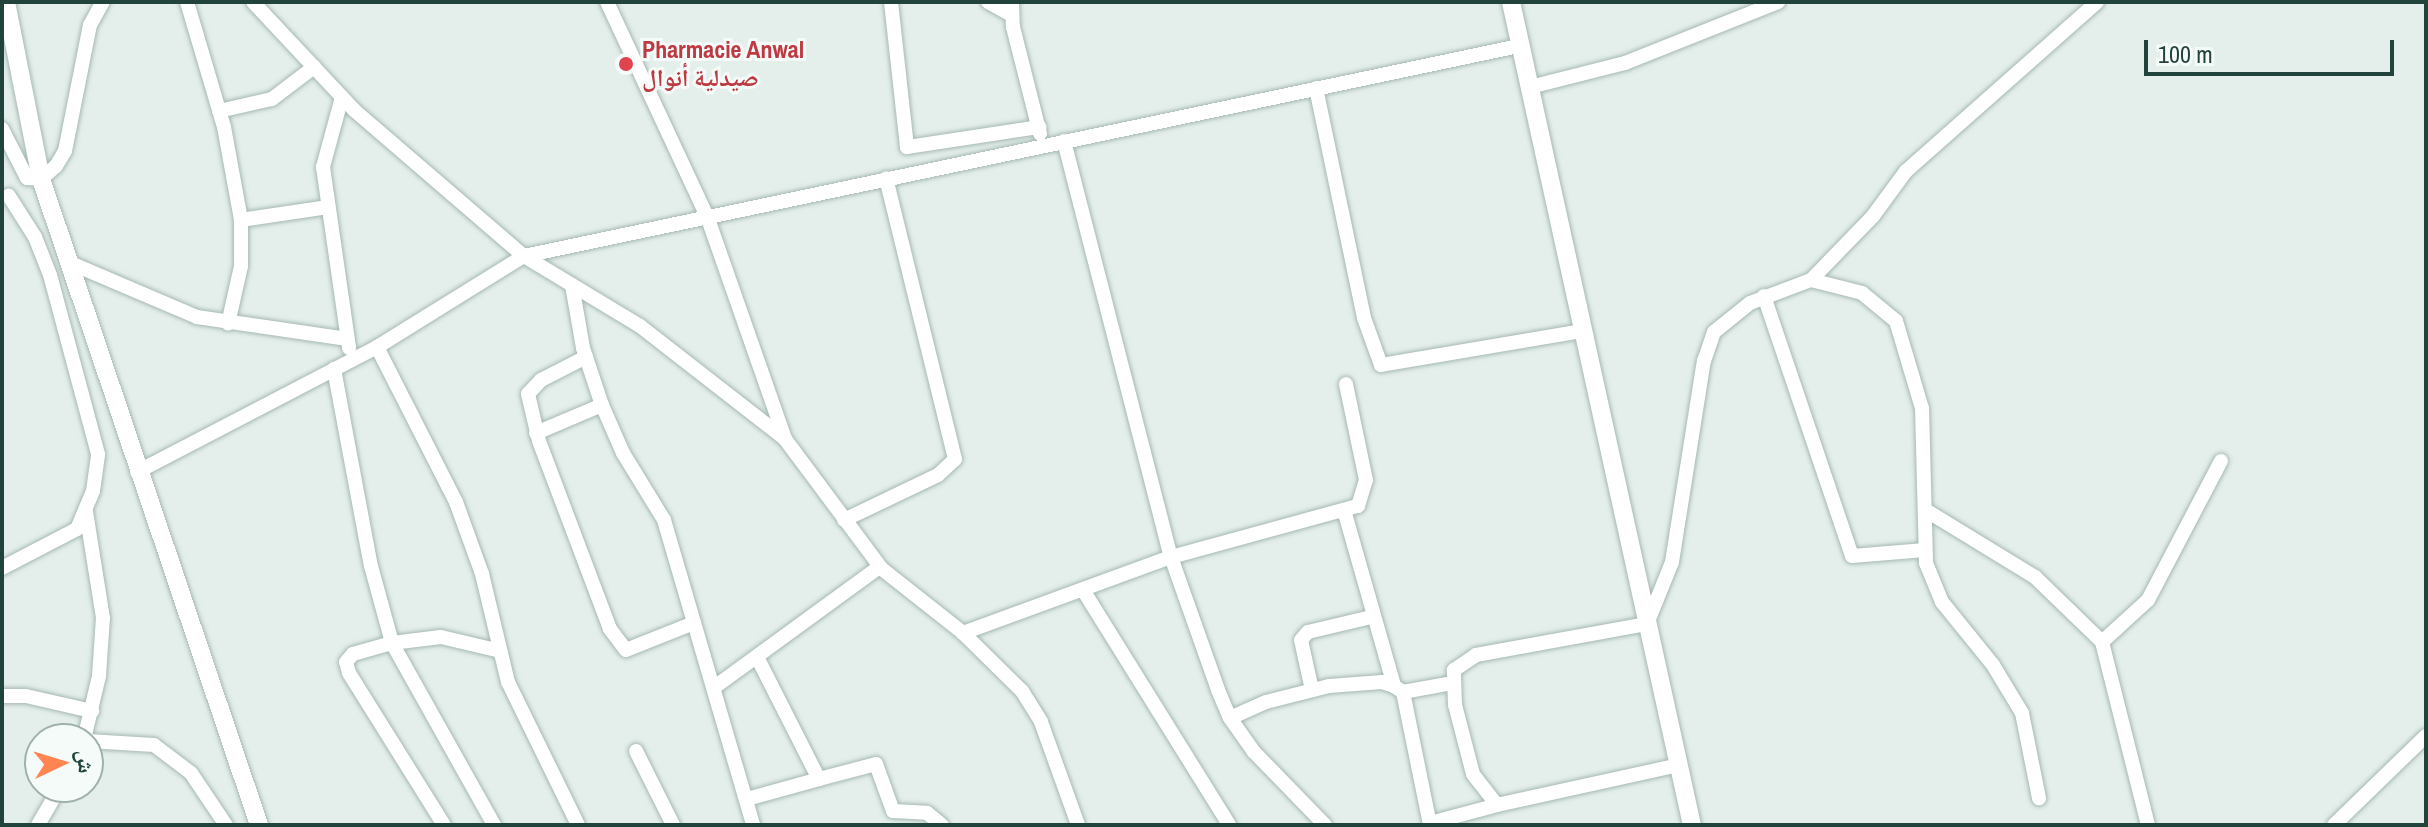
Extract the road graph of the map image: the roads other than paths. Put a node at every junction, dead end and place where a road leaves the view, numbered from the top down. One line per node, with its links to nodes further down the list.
1 (6, 2): 23 (street)
2 (103, 2): 23 (street)
3 (187, 2): 17 (street)
4 (253, 2): 13 (street)
5 (607, 2): 26 (street)
6 (891, 2): 18 (street)
7 (988, 2): 11 (street)
8 (1511, 2): 12 (street)
9 (1778, 2): 14 (street)
10 (2097, 2): 30 (street)
11 (1011, 8): 18 (street)
12 (1519, 46): 14 (street); 15 (street)
13 (314, 67): 16 (street); 17 (street)
14 (1530, 87): 34 (street)
15 (1316, 88): 20 (street); 34 (street)
16 (342, 97): 25 (street); 28 (street)
17 (219, 111): 27 (street)
18 (1039, 127): 21 (street)
19 (2, 129): 23 (street)
20 (1064, 141): 21 (street); 51 (street)
21 (1042, 144): 22 (street)
22 (886, 178): 26 (street); 49 (street)
23 (36, 179): 24 (street); 29 (street)
24 (5, 199): 48 (street)
25 (328, 207): 27 (street); 35 (street)
26 (707, 216): 28 (street); 43 (street)
27 (241, 220): 33 (street)
28 (524, 256): 31 (street); 36 (street)
29 (68, 262): 33 (street); 45 (street)
30 (1811, 280): 32 (street); 47 (street)
31 (572, 285): 37 (street); 43 (street)
32 (1764, 296): 50 (street); 57 (street)
33 (228, 324): 35 (street)
34 (1583, 331): 57 (street)
35 (347, 339): 38 (street)
36 (377, 347): 38 (street); 61 (street)
37 (586, 357): 41 (street); 42 (street)
38 (353, 359): 39 (street)
39 (334, 369): 45 (street); 60 (street)
40 (1346, 384): 46 (street)
41 (602, 405): 42 (street); 56 (street)
42 (536, 433): 56 (street)
43 (785, 439): 49 (street)
44 (2221, 461): 59 (street)
45 (137, 472): 83 (street)
46 (1344, 510): 51 (street); 55 (street)
47 (1927, 511): 50 (street); 59 (street)
48 (86, 512): 53 (street); 68 (street)
49 (844, 520): 52 (street)
50 (1925, 550): 76 (street)
51 (1171, 557): 54 (street); 69 (street)
52 (879, 567): 58 (street); 62 (street)
53 (2, 568)
54 (1083, 590): 58 (street); 91 (street)
55 (1371, 617): 65 (street); 66 (street)
56 (694, 623): 64 (street)
57 (1647, 624): 63 (street); 74 (street)
58 (963, 633): 90 (street)
59 (2102, 642): 94 (street)
60 (392, 643): 61 (street); 84 (street); 85 (street)
61 (500, 651): 86 (street)
62 (757, 657): 64 (street); 75 (street)
63 (1453, 683): 65 (street); 79 (street)
64 (716, 686): 77 (street)
65 (1399, 689): 66 (street); 80 (street)
66 (1312, 690): 69 (street)
67 (2, 696): 68 (street)
68 (92, 711): 70 (street)
69 (1230, 718): 92 (street)
70 (90, 723)
71 (2426, 736): 95 (street)
72 (104, 740): 82 (street)
73 (636, 751): 87 (street)
74 (1679, 765): 79 (street); 93 (street)
75 (819, 779): 77 (street); 89 (street)
76 (2039, 798)
77 (747, 799): 88 (street)
78 (51, 803): 81 (street)
79 (1497, 805): 80 (street)
80 (1430, 824)
81 (38, 825)
82 (226, 825)
83 (259, 825)
84 (444, 825)
85 (494, 825)
86 (578, 825)
87 (673, 825)
88 (753, 825)
89 (942, 825)
90 (1078, 825)
91 (1229, 825)
92 (1325, 825)
93 (1692, 825)
94 (2148, 825)
95 (2334, 825)

